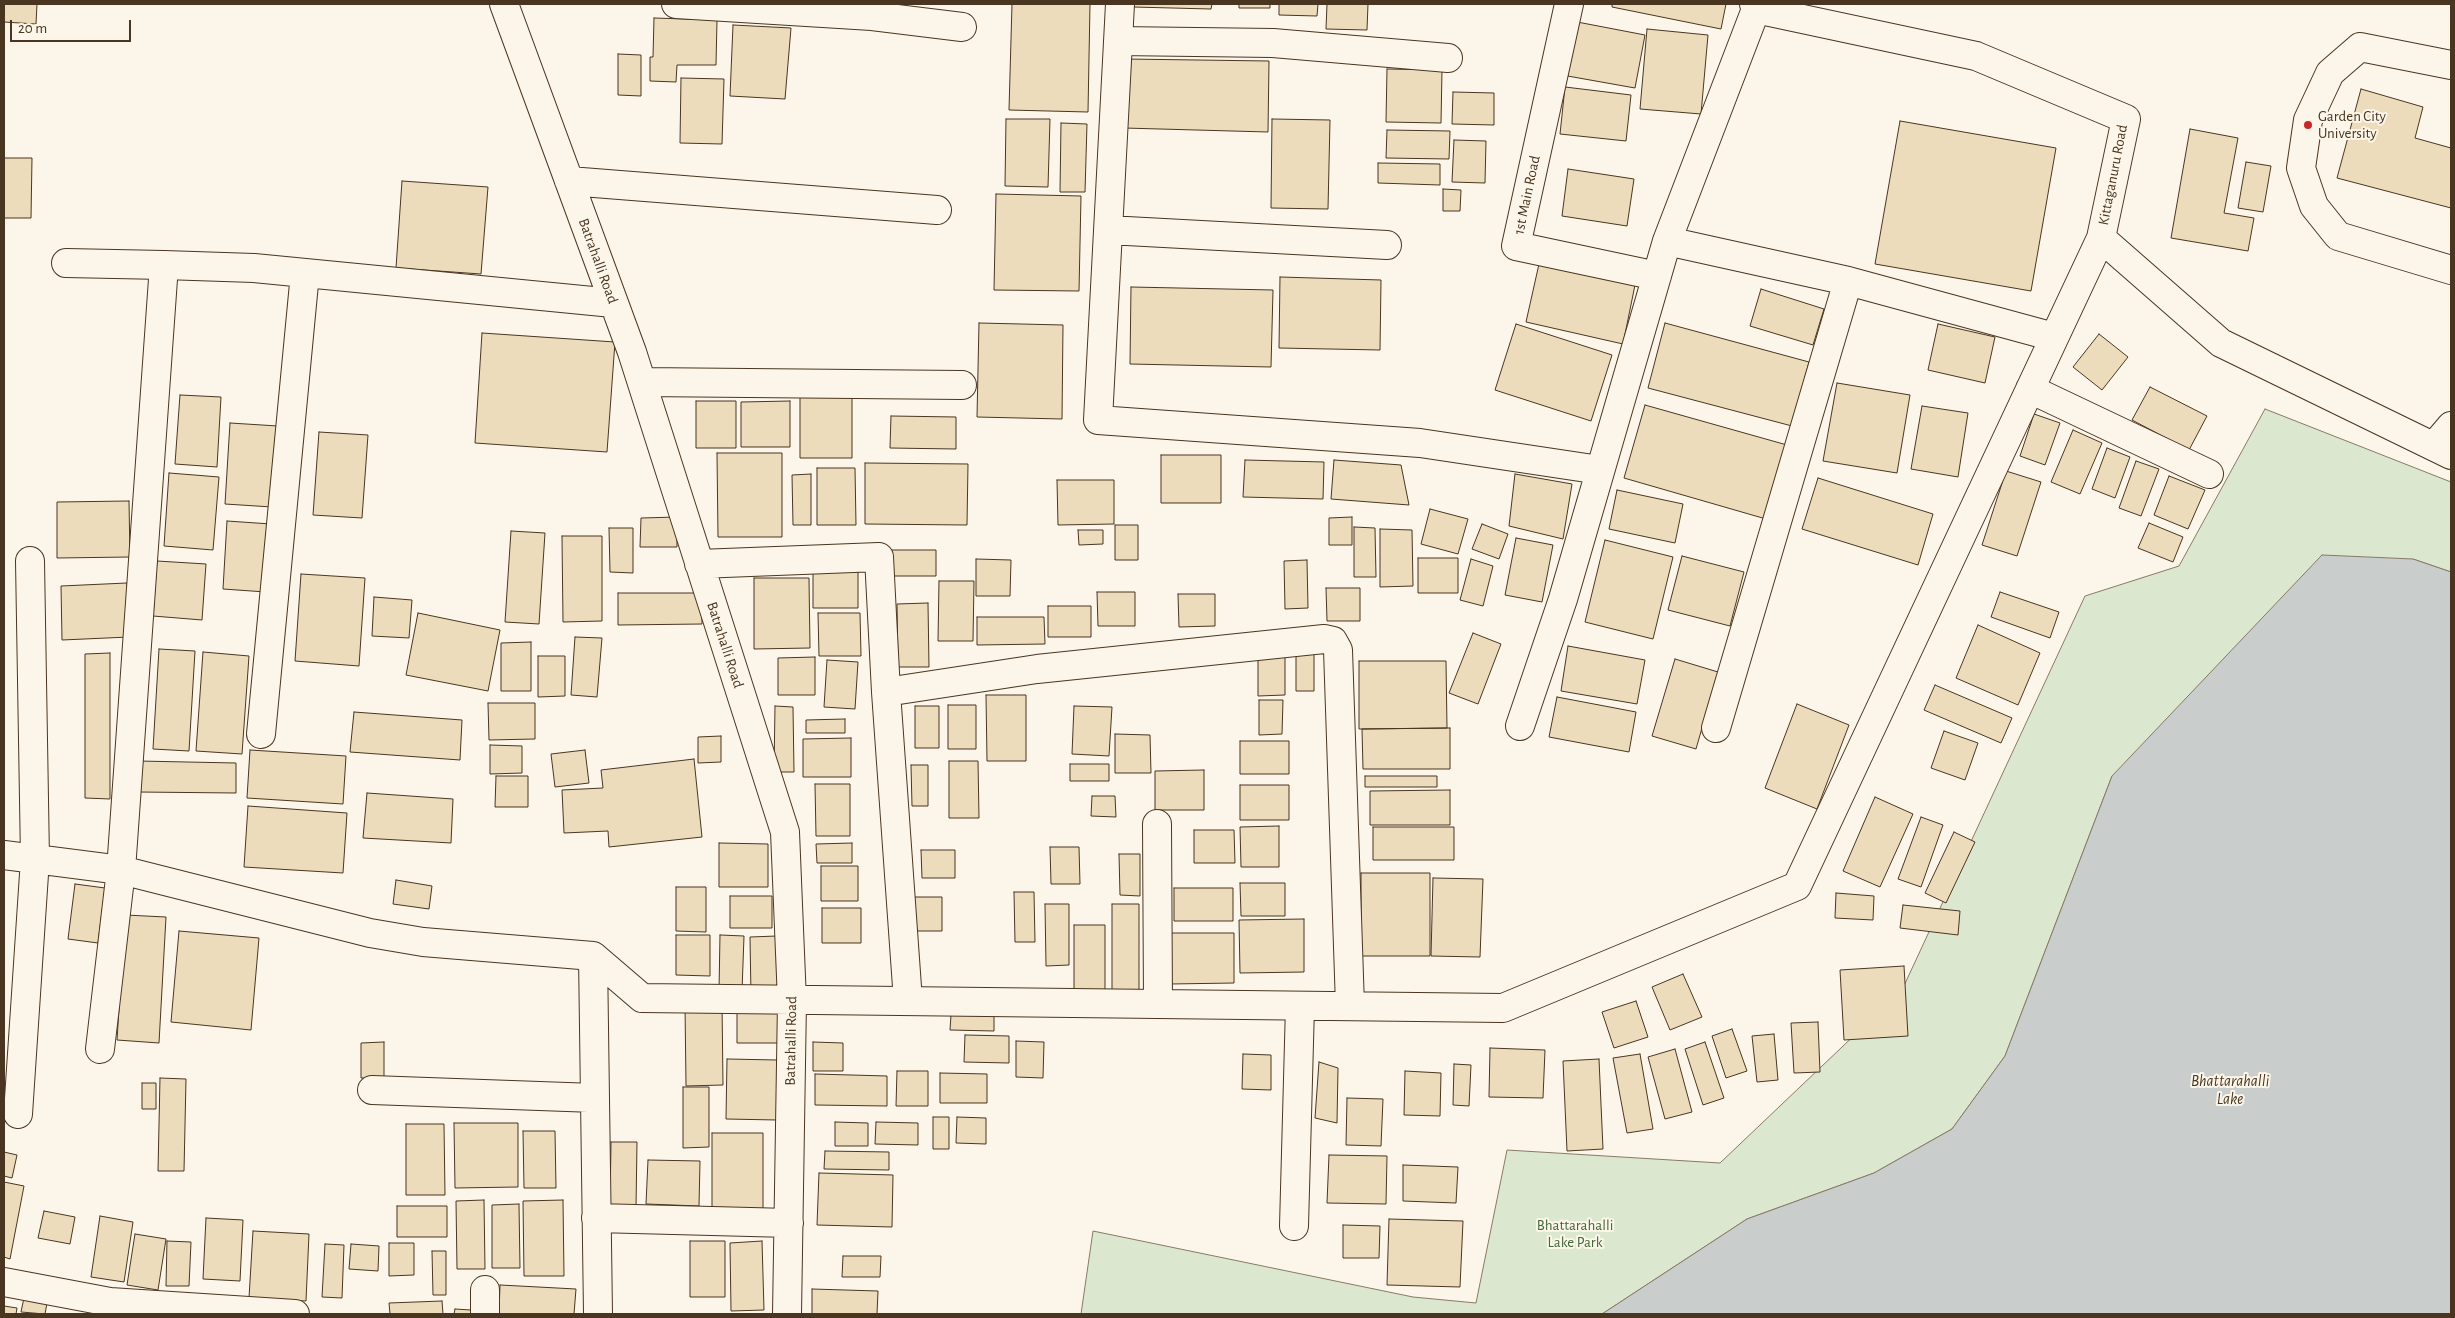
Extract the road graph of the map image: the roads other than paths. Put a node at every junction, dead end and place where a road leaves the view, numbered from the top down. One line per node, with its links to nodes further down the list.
1 (504, 4): 10 (street, Batrahalli Road)
2 (676, 4): 6 (street)
3 (1120, 4): 7 (street)
4 (1568, 4): 20 (street, 1st Main Road)
5 (1755, 6): 13 (street, Kittaganuru Road); 14 (street)
6 (962, 27)
7 (1118, 41): 8 (street); 12 (street)
8 (1448, 58)
9 (2451, 65): 18 (street)
10 (569, 182): 11 (street); 22 (street, Batrahalli Road)
11 (938, 210)
12 (1108, 230): 15 (street); 28 (street)
13 (2101, 238): 23 (street); 27 (street, Kittaganuru Road)
14 (1667, 241): 20 (street); 21 (street)
15 (1387, 245)
16 (66, 262): 17 (street)
17 (164, 265): 19 (street); 39 (street)
18 (2451, 270)
19 (305, 274): 22 (street); 35 (street)
20 (1656, 276): 28 (street)
21 (1848, 281): 23 (street); 34 (street)
22 (613, 303): 24 (street, Batrahalli Road)
23 (2054, 337): 26 (street)
24 (642, 382): 25 (street); 31 (street, Batrahalli Road)
25 (962, 385)
26 (2030, 389): 29 (street); 45 (street)
27 (2445, 442)
28 (1600, 470): 33 (street)
29 (2209, 474)
30 (30, 561): 38 (street)
31 (699, 564): 32 (street); 41 (street, Batrahalli Road)
32 (886, 692): 42 (street); 45 (street)
33 (1520, 726)
34 (1716, 728)
35 (261, 734)
36 (1157, 824): 43 (street)
37 (4, 855): 38 (street)
38 (34, 858): 39 (street); 49 (street)
39 (120, 870): 40 (street); 46 (street)
40 (593, 956): 41 (street); 48 (street)
41 (792, 1001): 42 (street); 51 (street, Batrahalli Road)
42 (908, 1001): 43 (street)
43 (1158, 1004): 44 (street)
44 (1300, 1006): 45 (street); 52 (street)
45 (1350, 1006)
46 (100, 1049)
47 (372, 1090): 48 (street)
48 (595, 1098): 50 (street)
49 (18, 1114)
50 (596, 1218): 51 (street); 56 (street)
51 (789, 1223): 57 (street, Batrahalli Road)
52 (1294, 1226)
53 (4, 1282): 54 (street)
54 (109, 1308): 55 (street)
55 (295, 1314)
56 (598, 1314)
57 (788, 1314)

